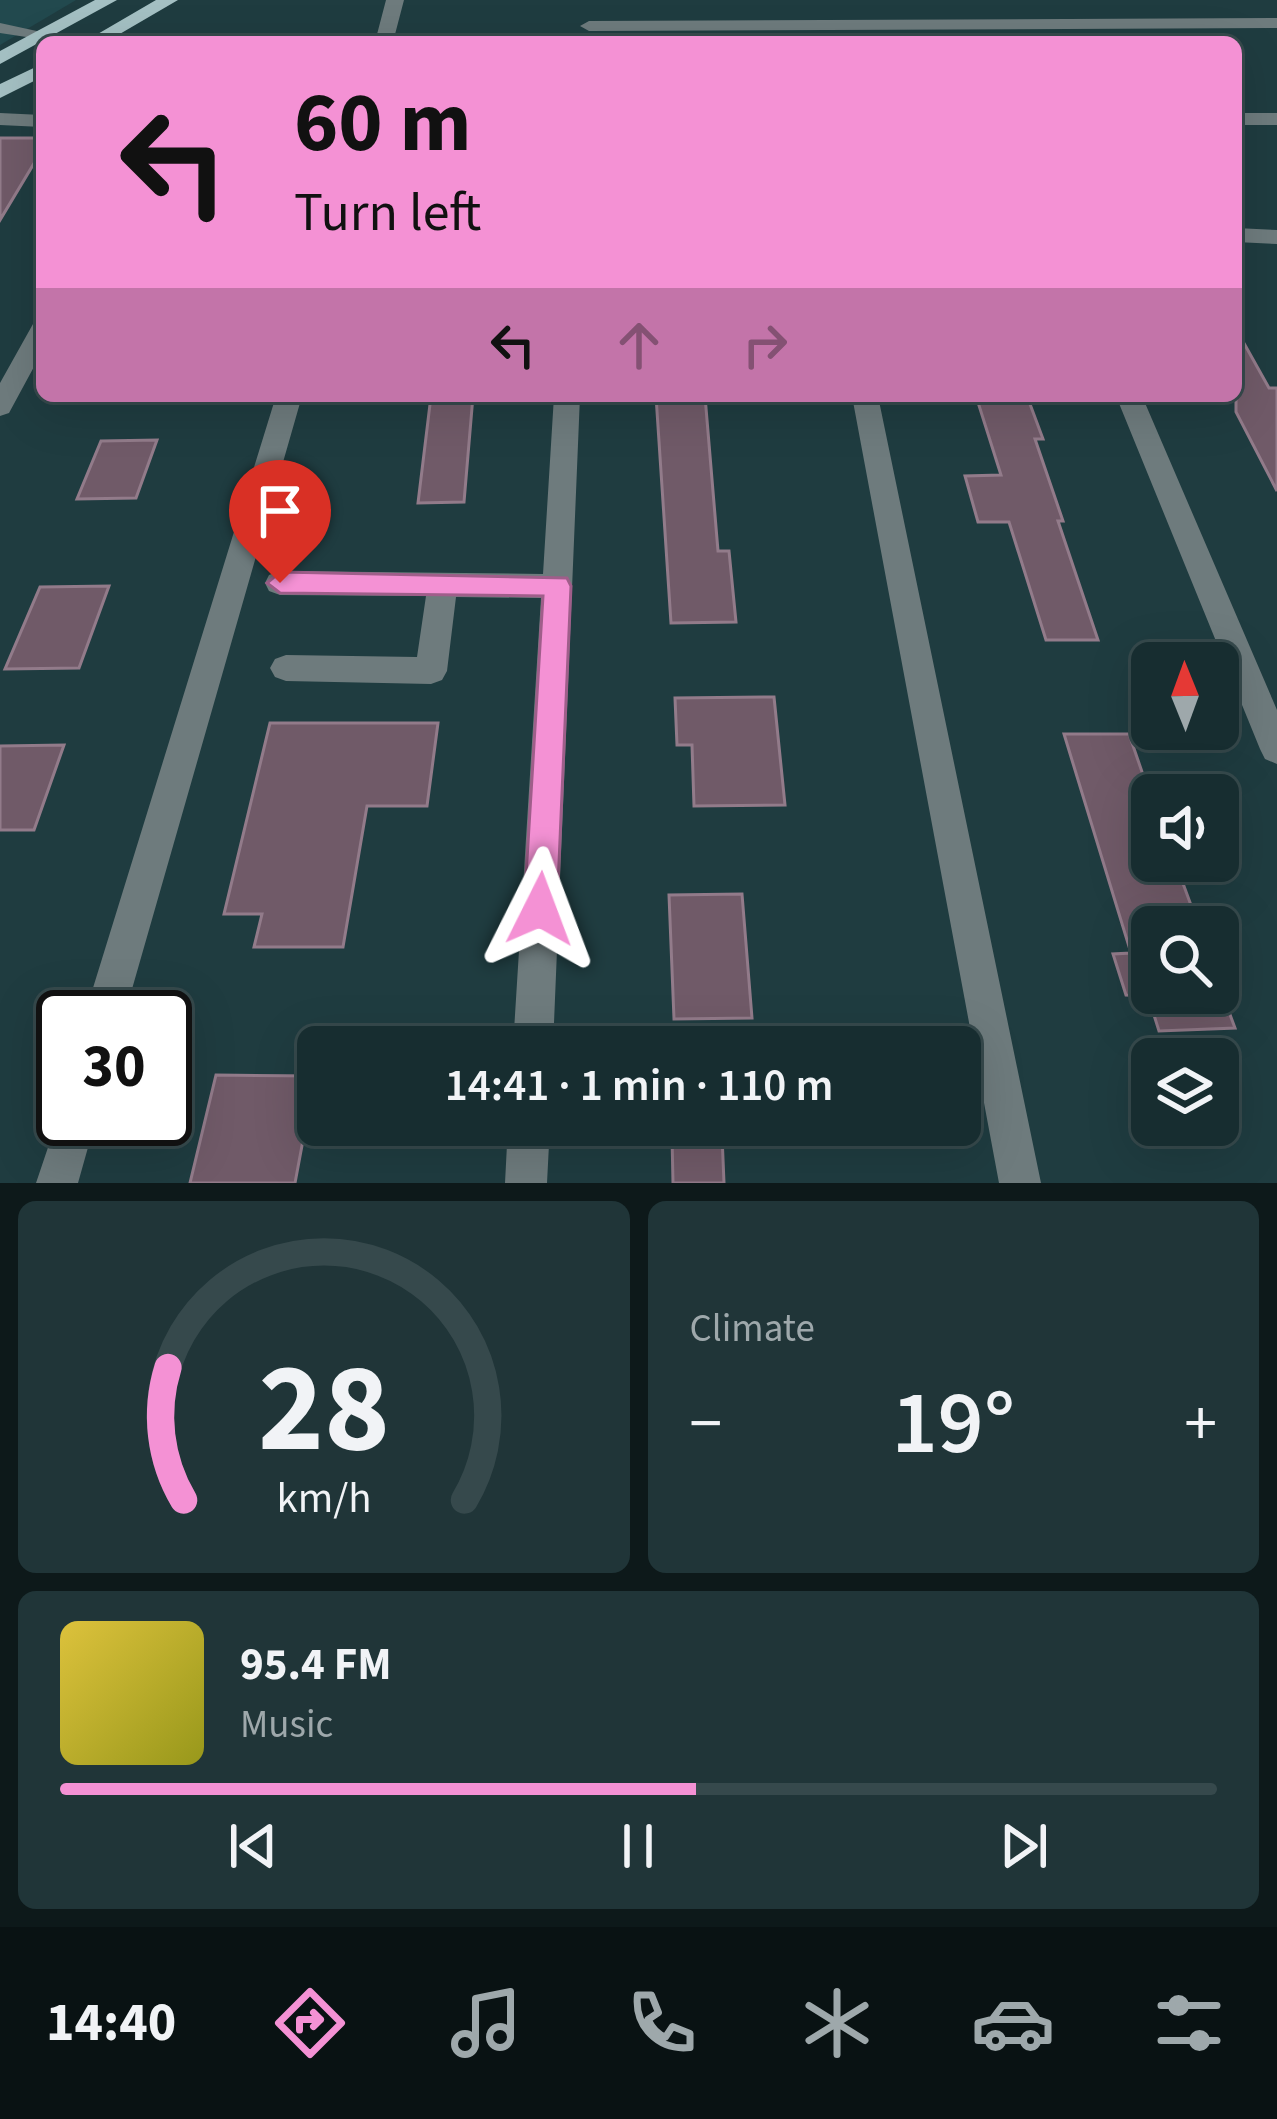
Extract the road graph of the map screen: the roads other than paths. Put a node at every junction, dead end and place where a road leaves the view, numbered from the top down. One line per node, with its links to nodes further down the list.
1 (108, 0): 8 (main road)
2 (169, 0): 9 (main road)
3 (395, 0): 10 (street)
4 (591, 0): 7 (street)
5 (1277, 22): 7 (street)
6 (0, 28): 8 (street)
7 (588, 34)
8 (46, 35)
9 (104, 36)
10 (386, 36)
11 (36, 40): 12 (main road)
12 (0, 58)
13 (36, 73): 14 (main road)
14 (0, 92)
15 (0, 119): 18 (street)
16 (1242, 119): 17 (street)
17 (1277, 119)
18 (36, 121)
19 (1242, 236): 20 (street)
20 (1277, 236)
21 (36, 340): 26 (street)
22 (287, 402): 32 (street)
23 (567, 402): 29 (street)
24 (866, 402): 38 (street)
25 (1132, 402): 31 (street)
26 (0, 407)
27 (280, 583): 28 (street)
28 (442, 585): 29 (street); 30 (street)
29 (557, 586): 33 (street)
30 (286, 668)
31 (1277, 749)
32 (112, 990)
33 (534, 1026)
34 (67, 1146): 36 (street)
35 (528, 1146): 37 (street)
36 (57, 1183)
37 (526, 1183)
38 (1020, 1183)

